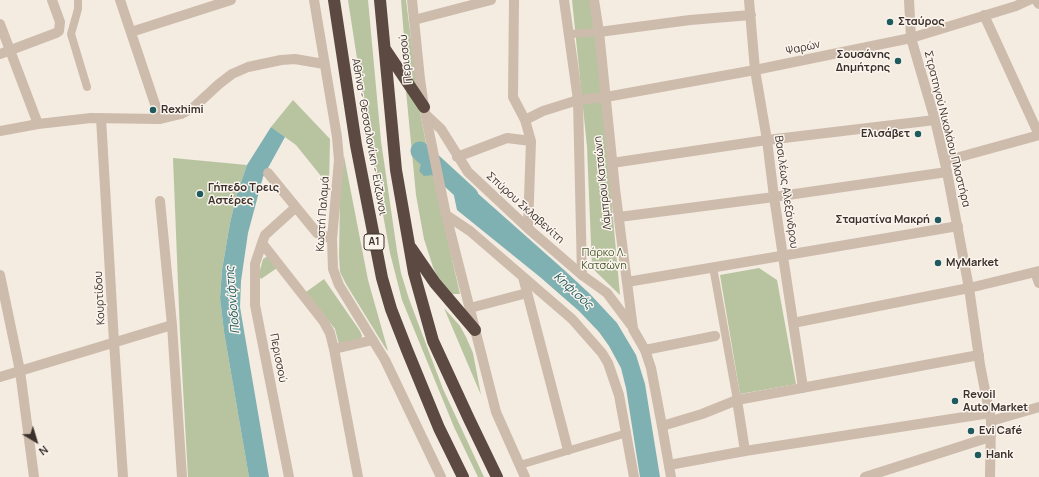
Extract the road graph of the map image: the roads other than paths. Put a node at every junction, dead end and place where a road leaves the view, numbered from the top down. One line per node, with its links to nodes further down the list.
1 (52, 0): 28 (street)
2 (78, 0): 32 (street)
3 (120, 0): 23 (street)
4 (231, 0): 23 (street)
5 (314, 0): 30 (street, Κωστή Παλαμά)
6 (334, 0): 100 (highway, Αθήνα - Θεσσαλονίκη - Εύζωνοι / Α1)
7 (380, 0): 27 (highway, Αθήνα - Θεσσαλονίκη - Εύζωνοι)
8 (412, 0): 21 (street, Περισσού)
9 (491, 0): 17 (street)
10 (514, 0): 38 (street)
11 (564, 0): 25 (street, Λάμπρου Κατσώνη)
12 (594, 0): 24 (street, Λάμπρου Κατσώνη)
13 (749, 0): 19 (street, Βασιλέως Αλεξάνδρου)
14 (909, 0): 26 (street, Στρατηγού Νικολάου Πλαστήρα)
15 (1029, 0): 20 (street, Ψαρών)
16 (1036, 0): 18 (street)
17 (457, 4): 21 (street)
18 (1039, 4)
19 (750, 15): 24 (street); 31 (street, Βασιλέως Αλεξάνδρου)
20 (984, 15): 26 (street, Ψαρών); 42 (street)
21 (414, 20): 35 (street, Περισσού)
22 (0, 24): 28 (street)
23 (131, 32): 37 (street)
24 (599, 32): 25 (street); 33 (street, Λάμπρου Κατσώνη)
25 (570, 34): 34 (street, Λάμπρου Κατσώνη)
26 (911, 38): 31 (street, Ψαρών); 39 (street, Στρατηγού Νικολάου Πλαστήρα)
27 (385, 49): 35 (highway); 59 (highway, Αθήνα - Θεσσαλονίκη - Εύζωνοι)
28 (10, 50): 29 (street); 40 (street)
29 (0, 54)
30 (324, 64): 37 (street); 57 (street, Κωστή Παλαμά)
31 (755, 70): 33 (street, Ψαρών); 43 (street, Βασιλέως Αλεξάνδρου)
32 (87, 87)
33 (606, 97): 34 (street, Ψαρών); 47 (street, Λάμπρου Κατσώνη)
34 (578, 100): 38 (street, Ψαρών); 64 (street, Λάμπρου Κατσώνη)
35 (425, 111): 45 (street, Σπύρου Σκλαβενίτη); 53 (street)
36 (101, 118): 37 (street); 40 (street); 77 (street, Κουρτίδου)
37 (160, 118)
38 (525, 120): 44 (street)
39 (934, 120): 43 (street); 46 (street, Στρατηγού Νικολάου Πλαστήρα)
40 (38, 124): 41 (street)
41 (0, 131)
42 (1039, 135): 46 (street)
43 (767, 140): 47 (street); 50 (street, Βασιλέως Αλεξάνδρου)
44 (531, 141): 45 (street); 56 (street)
45 (457, 157): 56 (street, Σπύρου Σκλαβενίτη)
46 (945, 161): 48 (street, Στρατηγού Νικολάου Πλαστήρα)
47 (612, 163): 54 (street, Λάμπρου Κατσώνη)
48 (947, 172): 50 (street); 55 (street, Στρατηγού Νικολάου Πλαστήρα)
49 (268, 173): 52 (street)
50 (774, 197): 54 (street); 60 (street, Βασιλέως Αλεξάνδρου)
51 (160, 201): 72 (street)
52 (296, 207): 57 (street); 58 (street, Περισσού)
53 (446, 215): 65 (street); 70 (street)
54 (619, 217): 66 (street, Λάμπρου Κατσώνη)
55 (958, 226): 60 (street); 68 (street, Στρατηγού Νικολάου Πλαστήρα)
56 (528, 227): 64 (street, Σπύρου Σκλαβενίτη)
57 (332, 239): 76 (street, Κωστή Παλαμά)
58 (262, 243): 78 (street); 97 (street, Περισσού)
59 (408, 243): 74 (highway); 101 (highway, Αθήνα - Θεσσαλονίκη - Εύζωνοι)
60 (784, 256): 61 (street); 71 (street, Βασιλέως Αλεξάνδρου)
61 (713, 267): 66 (street); 84 (street)
62 (1037, 271): 67 (street); 68 (street)
63 (0, 275): 81 (street)
64 (582, 275): 73 (street, Σπύρου Σκλαβενίτη)
65 (523, 277): 69 (street); 88 (street)
66 (627, 282): 73 (street, Λάμπρου Κατσώνη)
67 (1039, 284)
68 (970, 288): 71 (street); 80 (street, Στρατηγού Νικολάου Πλαστήρα)
69 (527, 293): 70 (street); 90 (street)
70 (470, 308): 74 (street)
71 (793, 323): 83 (street, Βασιλέως Αλεξάνδρου)
72 (172, 325): 77 (street); 96 (street)
73 (633, 329): 79 (street, Λάμπρου Κατσώνη)
74 (475, 330): 92 (street)
75 (715, 336): 79 (street)
76 (373, 340): 78 (street); 99 (street, Κωστή Παλαμά)
77 (114, 342): 81 (street); 95 (street, Κουρτίδου)
78 (334, 349): 98 (street)
79 (645, 350): 87 (street, Λάμπρου Κατσώνη)
80 (979, 355): 83 (street); 86 (street, Στρατηγού Νικολάου Πλαστήρα)
81 (20, 371): 82 (street); 94 (street)
82 (0, 377)
83 (803, 388): 84 (street)
84 (736, 400): 87 (street); 91 (street)
85 (1039, 407): 86 (street)
86 (990, 417): 89 (street, Στρατηγού Νικολάου Πλαστήρα); 91 (street)
87 (662, 426): 93 (street, Λάμπρου Κατσώνη)
88 (627, 433): 90 (street); 103 (street)
89 (990, 437): 105 (street); 106 (street, Στρατηγού Νικολάου Πλαστήρα)
90 (568, 450): 92 (street)
91 (745, 451): 93 (street)
92 (520, 465): 102 (street)
93 (669, 465): 104 (street, Λάμπρου Κατσώνη)
94 (34, 477)
95 (123, 477)
96 (182, 477)
97 (289, 477)
98 (358, 477)
99 (441, 477)
100 (463, 477)
101 (497, 477)
102 (525, 477)
103 (634, 477)
104 (671, 477)
105 (865, 477)
106 (990, 477)

